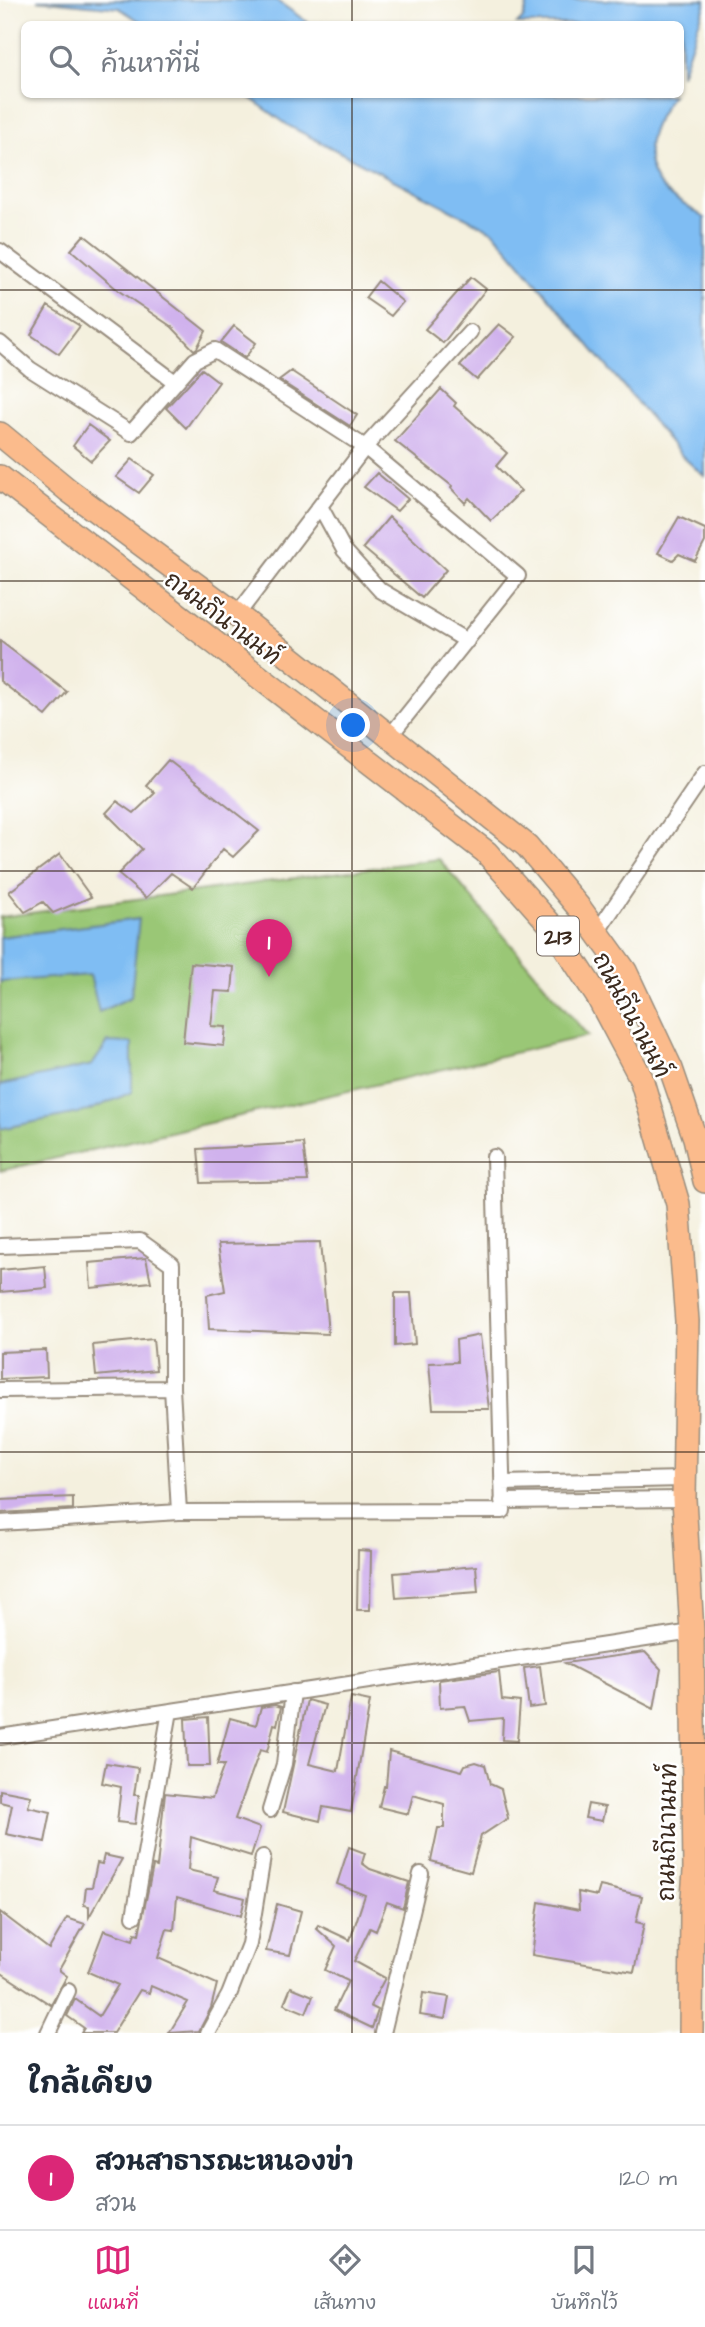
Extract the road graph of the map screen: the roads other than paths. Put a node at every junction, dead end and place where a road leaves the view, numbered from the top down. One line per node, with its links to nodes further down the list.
1 (0, 251): 4 (street)
2 (470, 332): 6 (street)
3 (0, 343): 4 (street)
4 (175, 382): 6 (street)
5 (0, 434): 8 (main road, ถนนถีนานนท์ / 213)
6 (365, 447): 9 (street); 12 (street)
7 (0, 477): 10 (main road, ถนนถีนานนท์ / 213)
8 (68, 490): 10 (main road); 11 (main road, ถนนถีนานนท์ / 213)
9 (320, 506): 11 (street); 12 (street)
10 (47, 516): 21 (main road, ถนนถีนานนท์ / 213)
11 (237, 615): 13 (main road, ถนนถีนานนท์ / 213)
12 (467, 641): 13 (street)
13 (390, 736): 15 (main road, ถนนถีนานนท์ / 213)
14 (705, 773): 15 (street)
15 (597, 932): 17 (main road, ถนนถีนานนท์ / 213)
16 (494, 1157): 22 (street)
17 (705, 1181)
18 (0, 1246): 19 (street)
19 (172, 1388): 20 (street); 25 (street)
20 (0, 1390)
21 (694, 1447): 23 (main road, ถนนถีนานนท์ / 213)
22 (502, 1483): 23 (street); 24 (street)
23 (684, 1489): 24 (street); 28 (main road, ถนนถีนานนท์ / 213)
24 (502, 1501): 25 (street)
25 (179, 1512): 26 (street)
26 (0, 1523)
27 (705, 1589): 28 (main road, ถนนถีนานนท์ / 213)
28 (692, 1632): 29 (street); 40 (main road, ถนนถีนานนท์ / 213)
29 (293, 1692): 30 (street); 32 (street)
30 (170, 1711): 31 (street); 35 (street)
31 (0, 1737)
32 (270, 1810)
33 (263, 1857): 38 (street)
34 (421, 1874): 39 (street)
35 (134, 1916)
36 (68, 1991): 37 (street)
37 (48, 2033)
38 (208, 2033)
39 (383, 2033)
40 (691, 2033)

